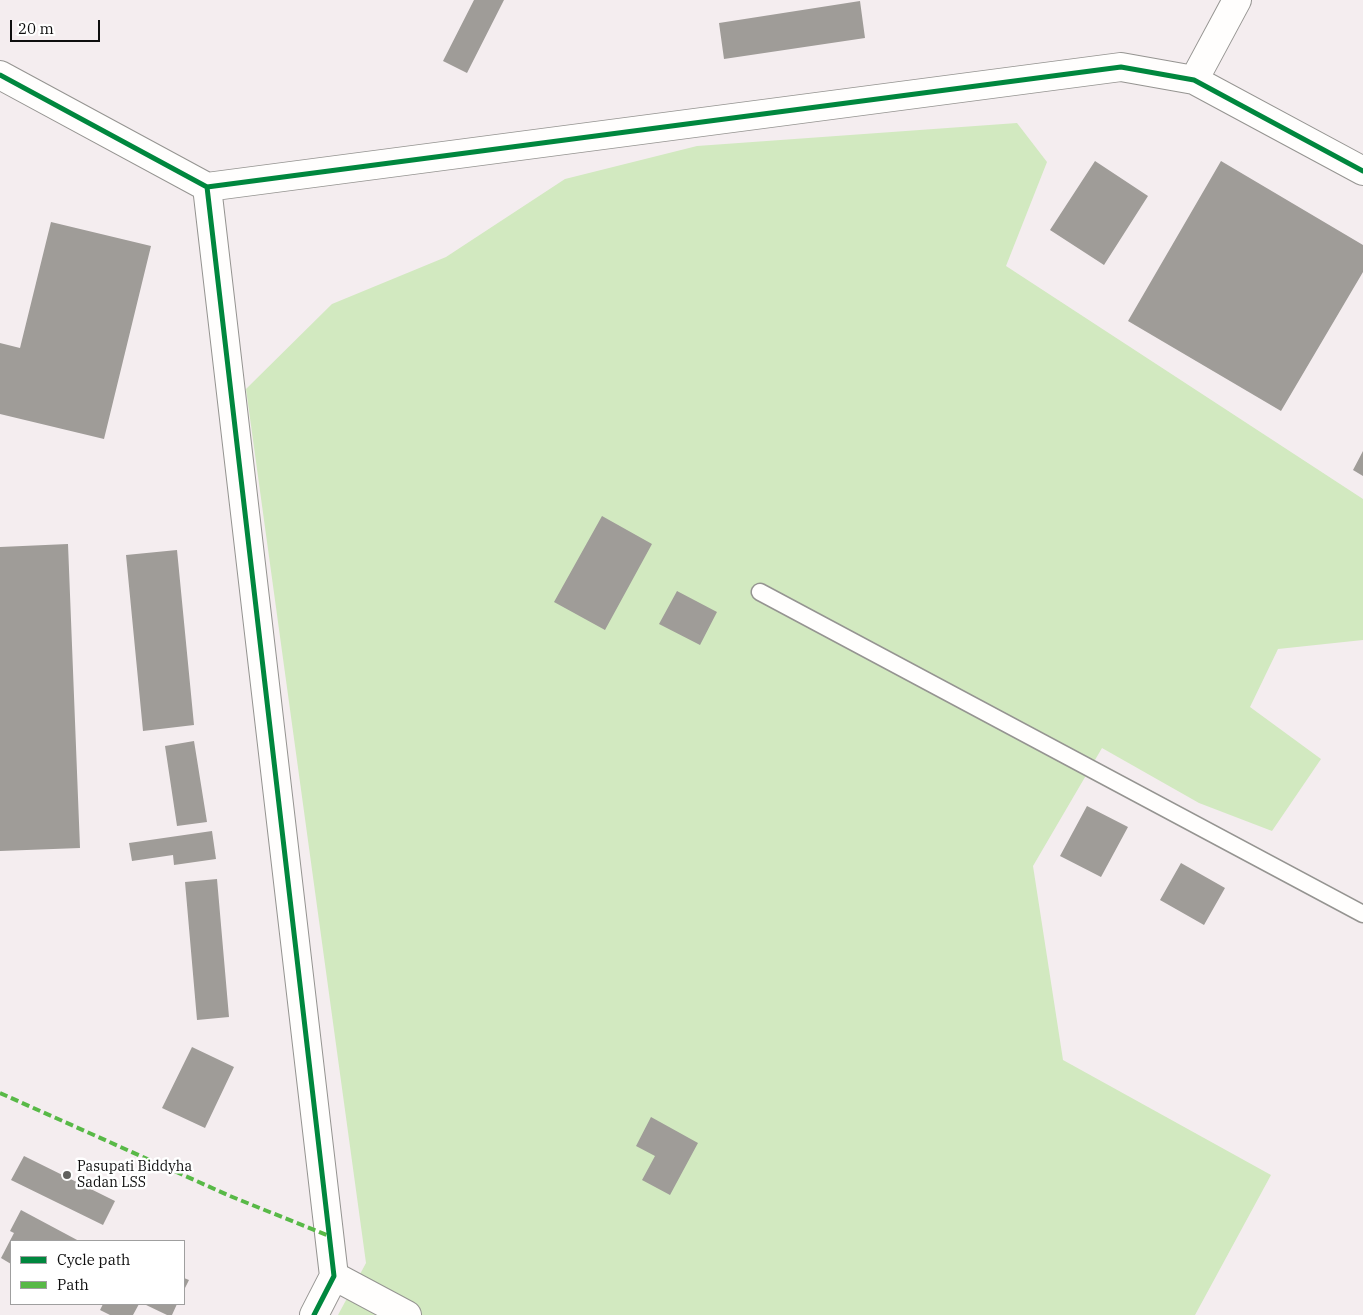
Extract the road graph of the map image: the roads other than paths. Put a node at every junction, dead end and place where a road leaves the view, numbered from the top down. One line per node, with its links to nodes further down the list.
1 (1237, 0): 3 (street)
2 (0, 75): 5 (street)
3 (1194, 80): 4 (street); 5 (street)
4 (1363, 171)
5 (207, 187): 8 (street)
6 (760, 592): 7 (lane)
7 (1363, 914)
8 (334, 1276): 9 (street); 10 (street)
9 (314, 1315)
10 (407, 1315)

